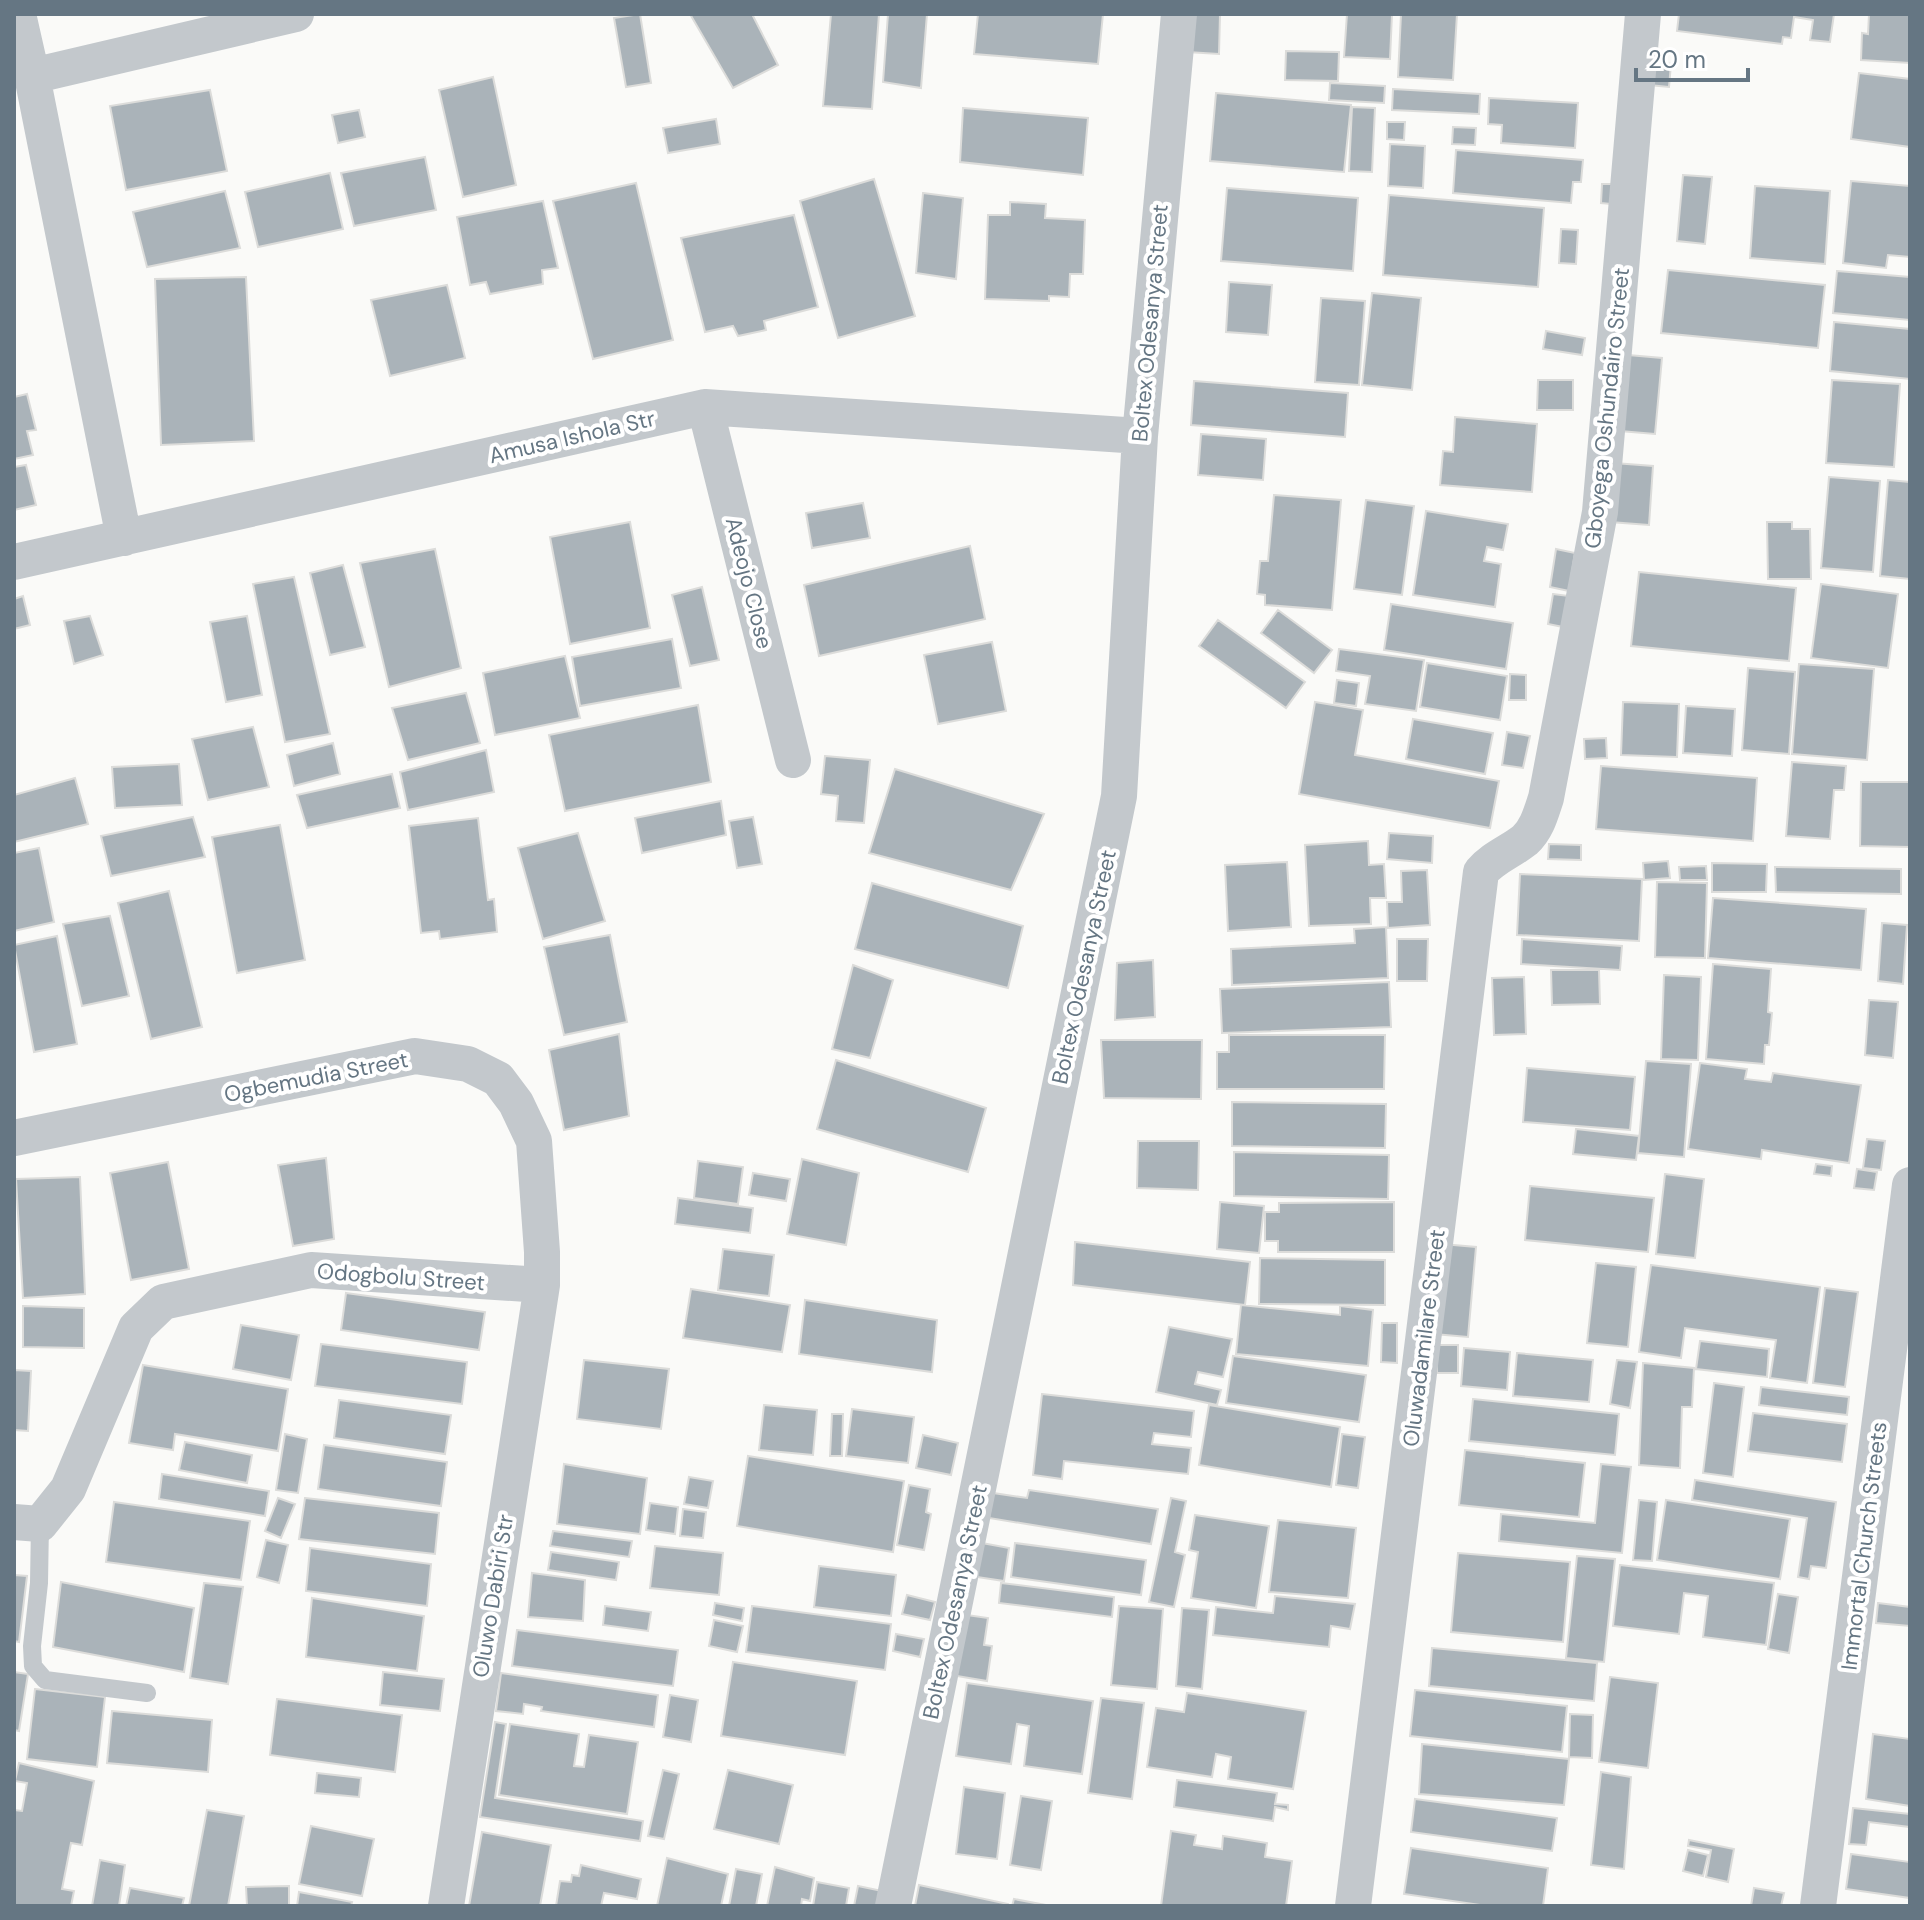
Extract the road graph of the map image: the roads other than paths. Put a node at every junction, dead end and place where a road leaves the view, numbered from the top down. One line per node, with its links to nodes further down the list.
1 (18, 14): 5 (street)
2 (296, 14): 5 (street)
3 (1179, 14): 7 (street, Boltex Odesanya Street)
4 (1643, 14): 11 (street, Gboyega Oshundairo Street)
5 (32, 76): 8 (street)
6 (705, 407): 7 (street, Amusa Ishola Str); 8 (street, Amusa Ishola Str); 10 (street, Adeojo Close)
7 (1140, 436): 18 (street, Boltex Odesanya Street)
8 (124, 538): 9 (street, Amusa Ishola Str)
9 (14, 562)
10 (793, 760)
11 (1546, 798): 19 (street, Oluwadamilare Street)
12 (14, 1138): 14 (street, Ogbemudia Street)
13 (1910, 1185): 20 (street, Immortal Church Streets)
14 (542, 1285): 15 (street, Odogbolu Street); 17 (street, Oluwo Dabiri Str)
15 (27, 1523): 16 (lane)
16 (147, 1693)
17 (446, 1906)
18 (893, 1906)
19 (1353, 1906)
20 (1818, 1906)

